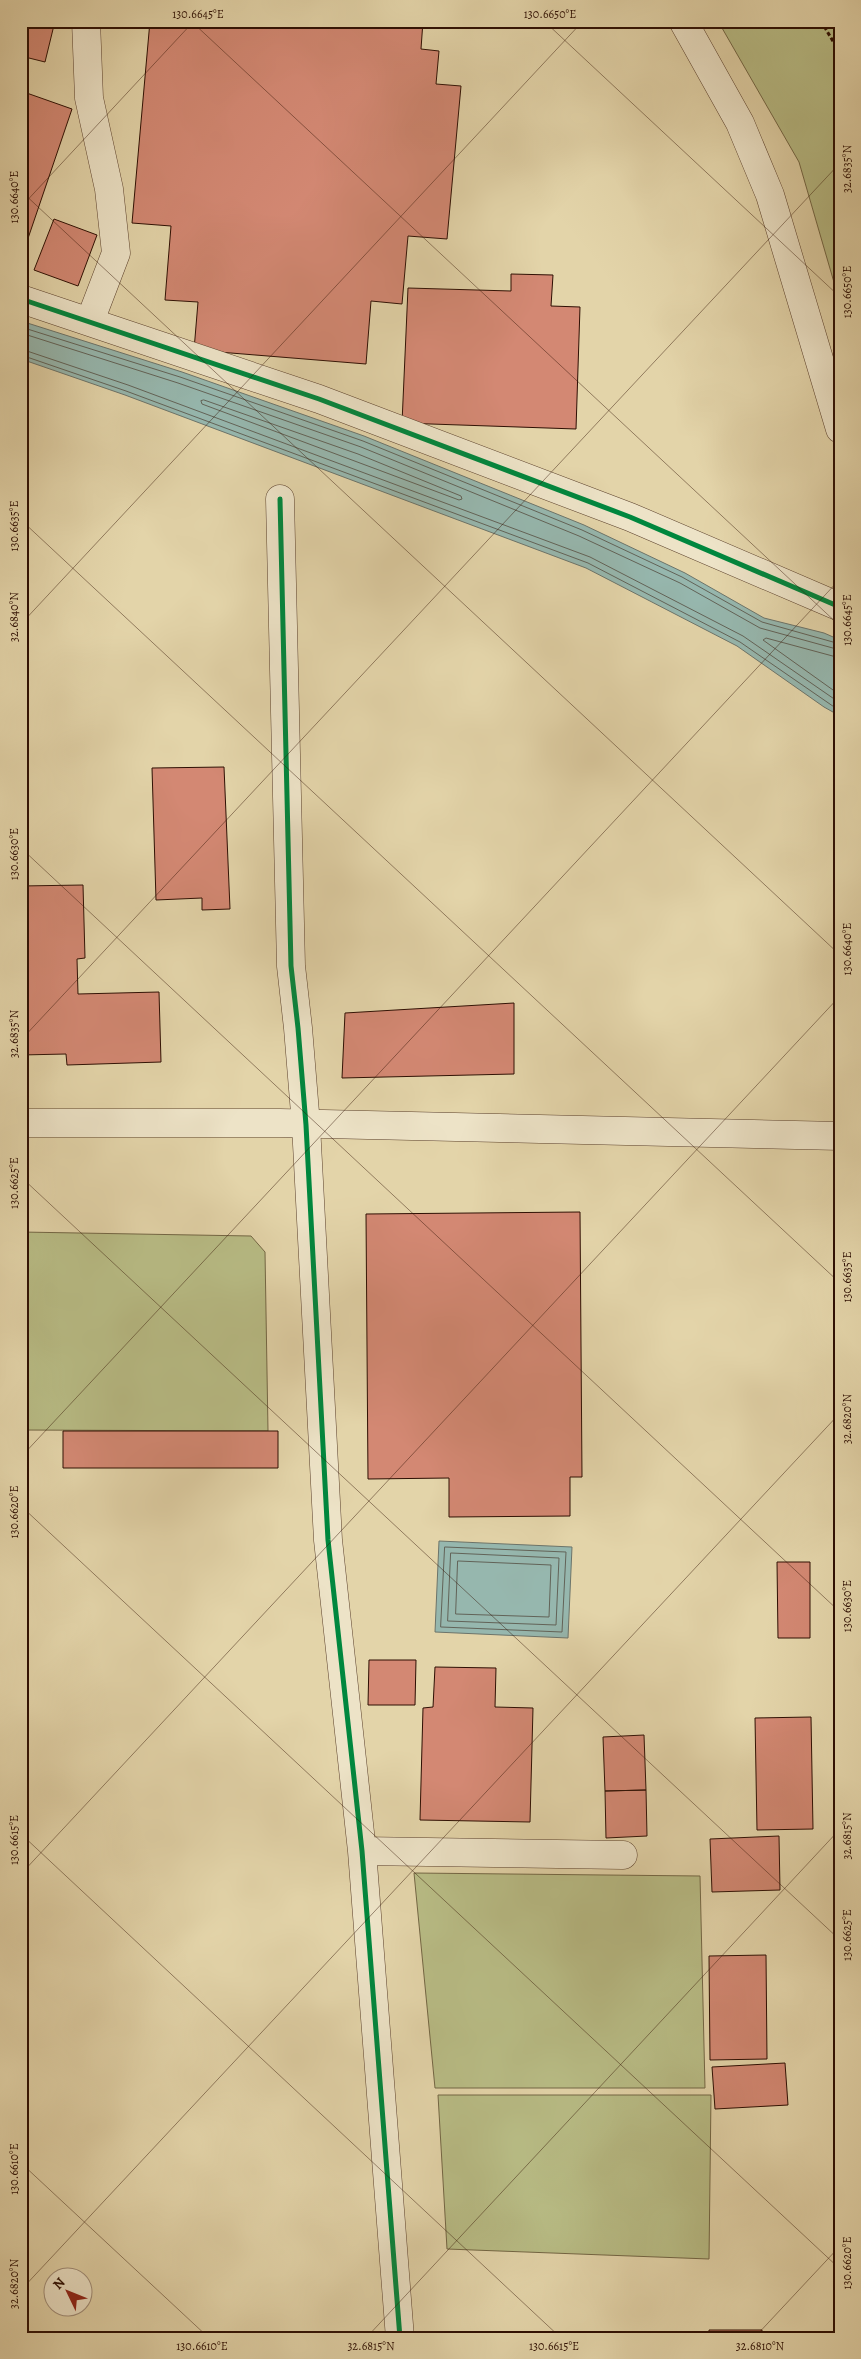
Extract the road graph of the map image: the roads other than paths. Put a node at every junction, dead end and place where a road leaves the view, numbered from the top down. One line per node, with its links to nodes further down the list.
1 (86, 21): 4 (street)
2 (684, 21): 5 (street)
3 (21, 298): 4 (street)
4 (90, 321): 7 (street)
5 (840, 429)
6 (280, 499): 9 (street)
7 (840, 607)
8 (21, 1123): 9 (street)
9 (306, 1125): 10 (street); 11 (street)
10 (840, 1136)
11 (362, 1851): 12 (street); 13 (street)
12 (623, 1856)
13 (400, 2338)

